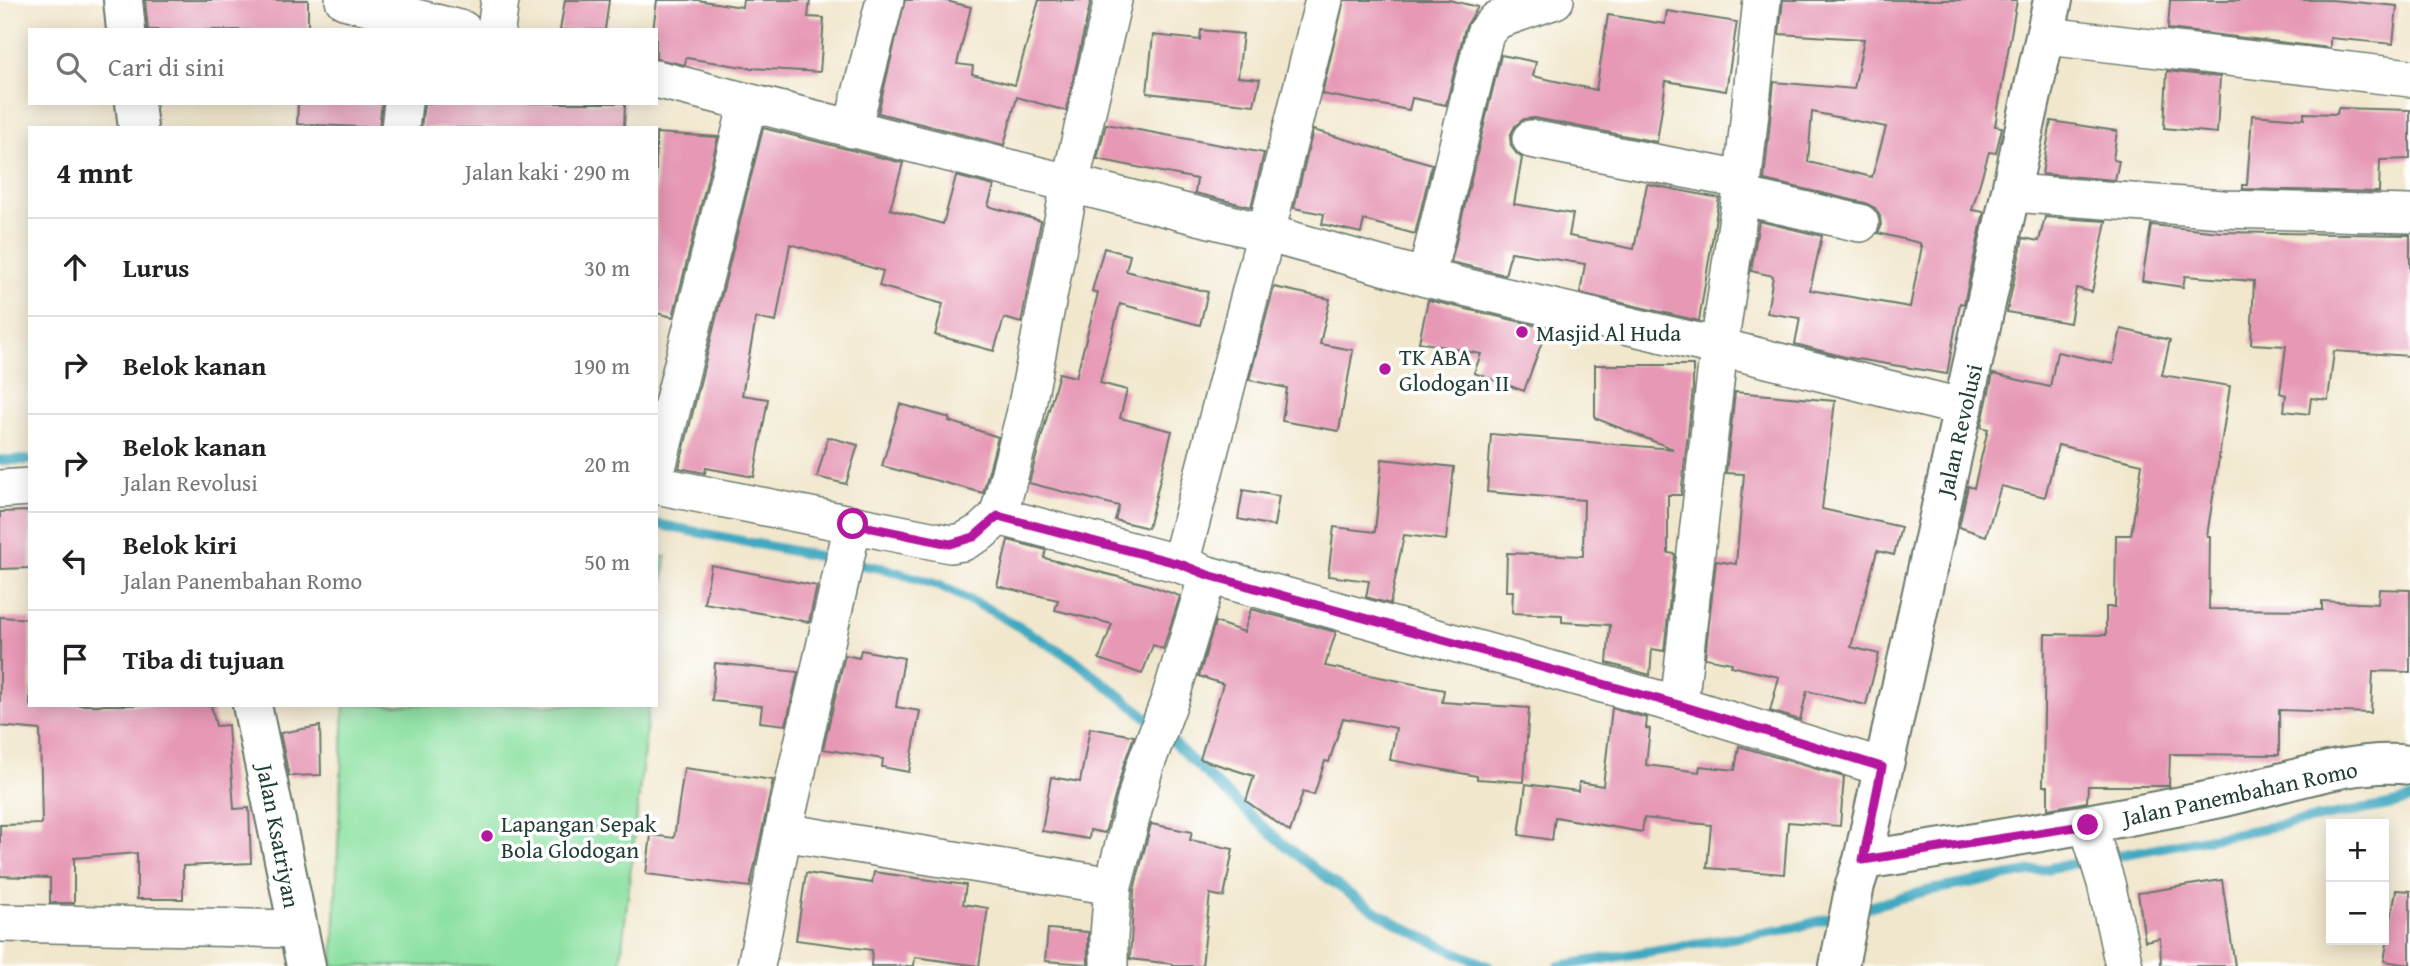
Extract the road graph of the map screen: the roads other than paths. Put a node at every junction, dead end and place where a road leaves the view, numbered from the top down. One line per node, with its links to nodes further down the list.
1 (123, 0): 11 (street)
2 (344, 0): 10 (street)
3 (500, 0): 13 (street)
4 (885, 0): 21 (street)
5 (1113, 0): 23 (street)
6 (1324, 0): 28 (street)
7 (1555, 0): 29 (street)
8 (1762, 0): 24 (street)
9 (2050, 18): 14 (street); 25 (street, Jalan Revolusi)
10 (412, 24): 12 (street)
11 (126, 28)
12 (446, 28)
13 (496, 28)
14 (2410, 78)
15 (658, 80): 16 (street)
16 (748, 103): 21 (street); 32 (street)
17 (135, 105): 19 (street)
18 (403, 105): 20 (street)
19 (138, 126)
20 (400, 126)
21 (852, 129): 23 (street)
22 (1531, 139): 24 (street)
23 (1070, 184): 28 (street); 36 (street)
24 (1742, 188): 27 (street); 30 (street)
25 (2011, 193): 26 (street); 31 (street, Jalan Revolusi)
26 (2410, 214)
27 (1860, 223)
28 (1266, 233): 29 (street); 38 (street)
29 (1426, 278): 30 (street)
30 (1719, 347): 31 (street); 39 (street)
31 (1964, 408): 42 (street, Jalan Revolusi)
32 (658, 464)
33 (658, 485): 37 (street)
34 (28, 487): 35 (street)
35 (0, 489)
36 (998, 516): 37 (street); 38 (street)
37 (851, 531): 43 (street)
38 (1194, 569): 39 (street); 46 (street)
39 (1679, 705): 42 (street)
40 (252, 707): 48 (street, Jalan Ksatriyan)
41 (2410, 765): 44 (street, Jalan Panembahan Romo)
42 (1882, 767): 45 (street, Jalan Revolusi)
43 (783, 832): 46 (street); 51 (street)
44 (2091, 833): 45 (street, Jalan Panembahan Romo); 53 (street)
45 (1859, 873): 49 (street, Jalan Revolusi)
46 (1113, 886): 52 (street)
47 (0, 923): 48 (street)
48 (298, 929): 50 (street, Jalan Ksatriyan)
49 (1840, 960)
50 (306, 966)
51 (756, 966)
52 (1109, 966)
53 (2124, 966)

